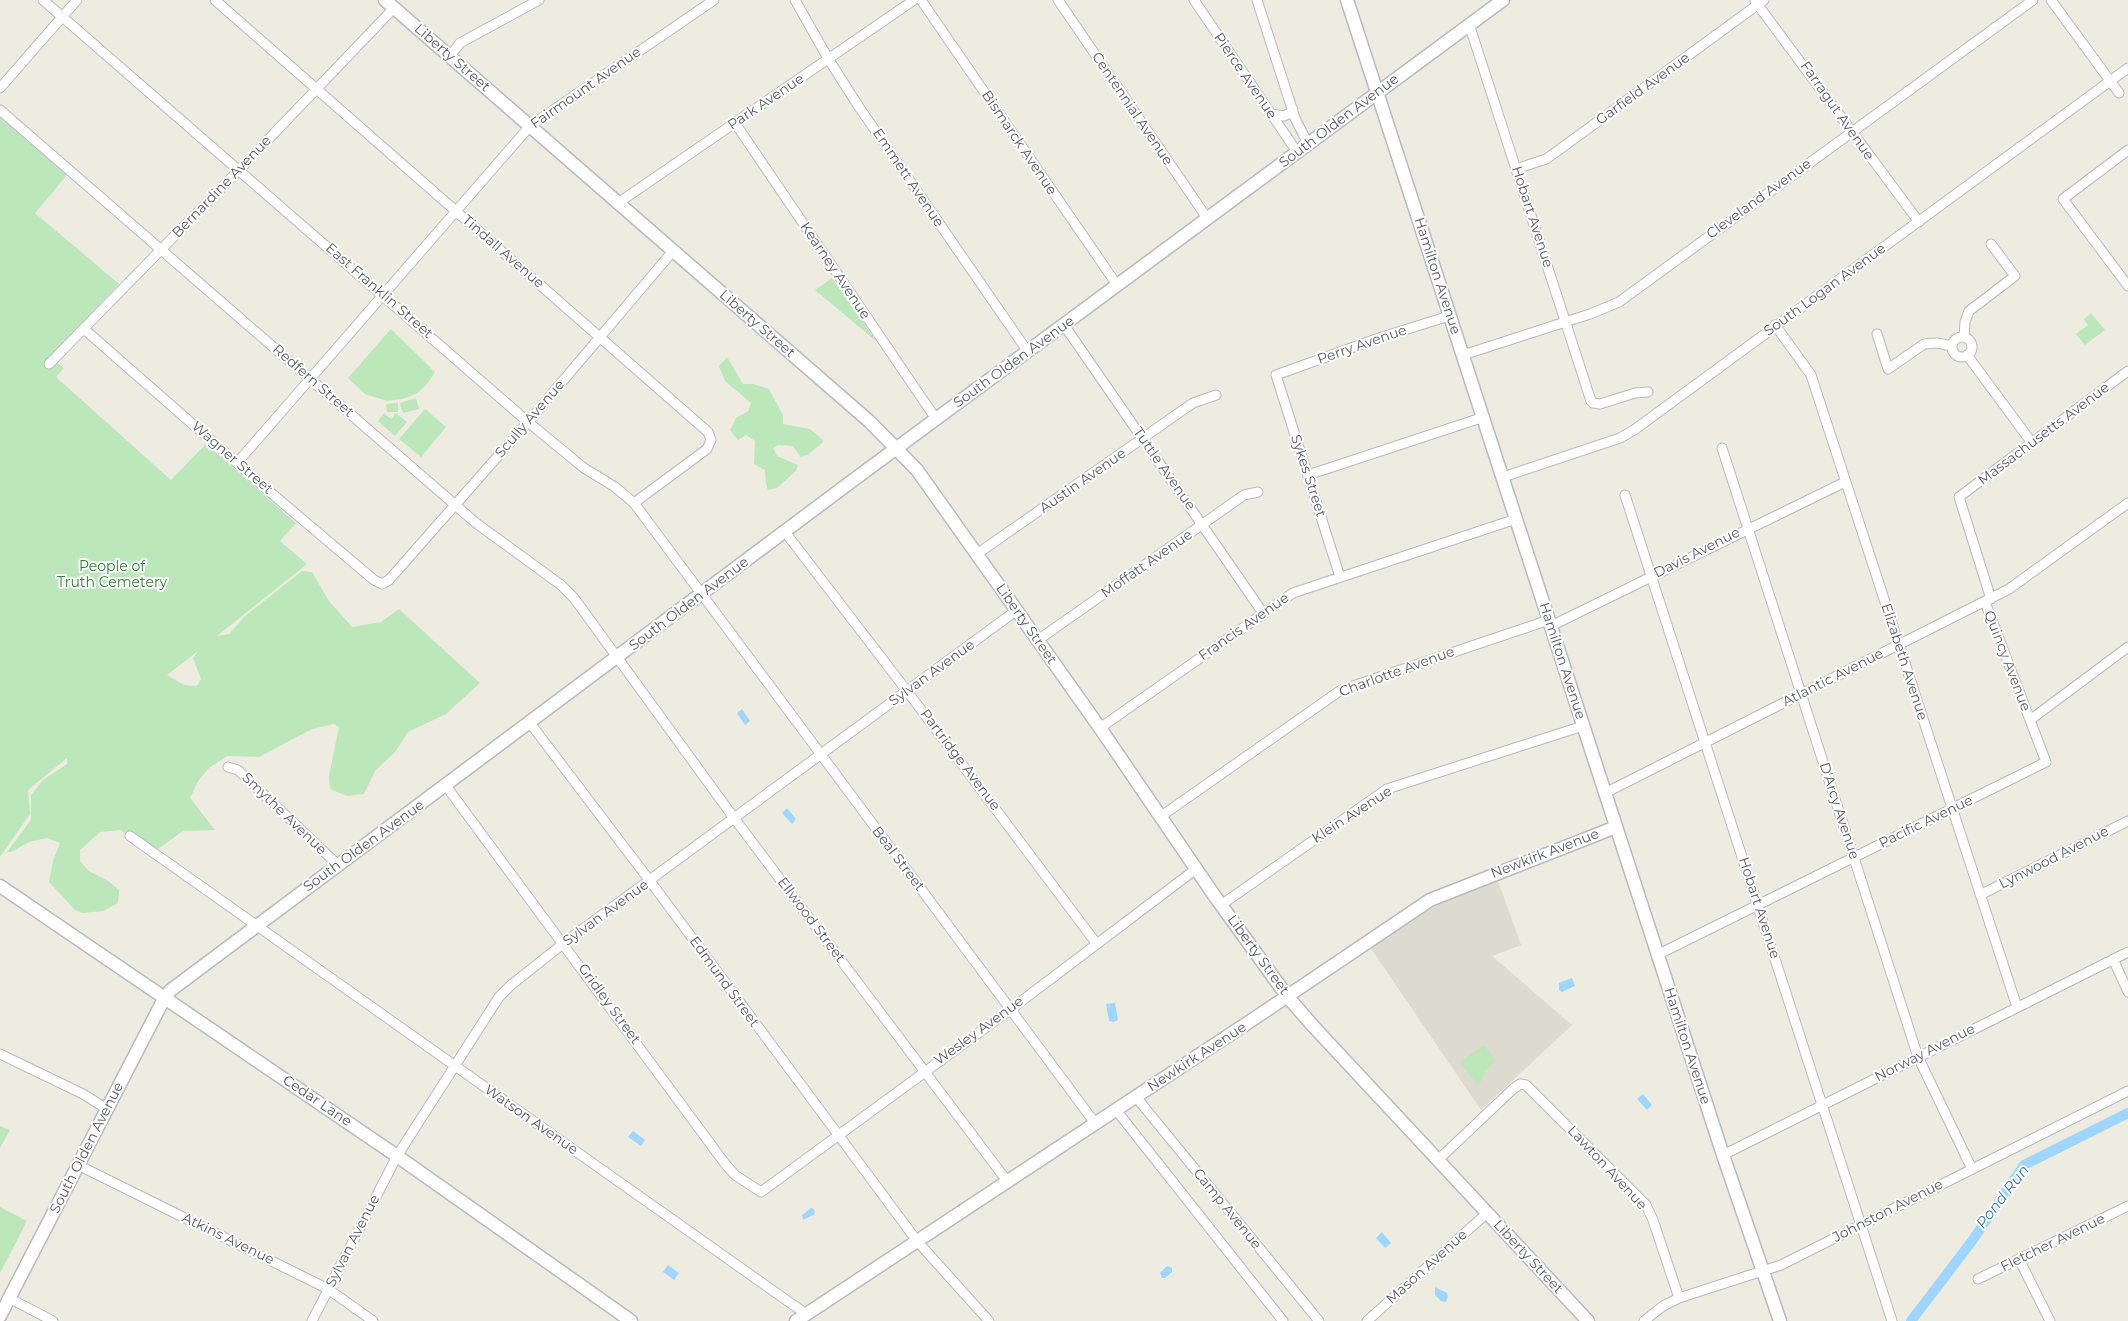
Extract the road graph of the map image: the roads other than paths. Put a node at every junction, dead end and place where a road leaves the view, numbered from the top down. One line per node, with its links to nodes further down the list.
1 (43, 0): 18 (street, East Franklin Street)
2 (78, 0): 18 (street)
3 (215, 0): 25 (street, Tindall Avenue)
4 (539, 0): 20 (street)
5 (714, 0): 32 (street, Fairmount Avenue)
6 (795, 0): 21 (street, Emmett Avenue)
7 (914, 0): 21 (street, Park Avenue)
8 (921, 0): 46 (street, Bismarck Avenue)
9 (1058, 0): 41 (street, Centennial Avenue)
10 (1194, 0): 30 (street, Pierce Avenue)
11 (1257, 0): 28 (street)
12 (1348, 0): 26 (street, Hamilton Avenue)
13 (1503, 0): 19 (street, South Olden Avenue)
14 (2033, 0): 33 (street, Cleveland Avenue)
15 (2051, 0): 23 (street)
16 (1759, 2): 33 (street, Farragut Avenue); 37 (street, Garfield Avenue)
17 (390, 4): 20 (street, Liberty Street); 25 (street, Bernardine Avenue)
18 (62, 17): 24 (street); 38 (street, East Franklin Street)
19 (1469, 24): 26 (street, South Olden Avenue); 37 (street, Hobart Avenue)
20 (450, 56): 32 (street, Liberty Street)
21 (829, 60): 31 (street, Park Avenue); 58 (street, Emmett Avenue)
22 (2128, 68): 23 (street, South Logan Avenue)
23 (2110, 82): 27 (street); 42 (street, South Logan Avenue)
24 (0, 88)
25 (317, 89): 38 (street, Bernardine Avenue); 40 (street, Tindall Avenue)
26 (1377, 93): 34 (street, South Olden Avenue); 49 (street, Hamilton Avenue)
27 (2119, 93)
28 (1292, 109): 30 (street); 34 (street)
29 (0, 110): 44 (street, Redfern Street)
30 (1271, 114): 36 (street, Pierce Avenue)
31 (735, 123): 39 (street, Park Avenue); 68 (street, Kearney Avenue)
32 (530, 126): 39 (street, Liberty Street); 40 (street, Fairmount Avenue)
33 (1851, 133): 42 (street, Farragut Avenue); 50 (street, Cleveland Avenue)
34 (1308, 144): 36 (street, South Olden Avenue)
35 (2128, 150): 47 (street)
36 (1297, 152): 41 (street, South Olden Avenue)
37 (1516, 169): 50 (street, Hobart Avenue)
38 (239, 170): 44 (street, Bernardine Avenue); 48 (street, East Franklin Street)
39 (618, 203): 45 (street, Liberty Street)
40 (456, 211): 48 (street, Fairmount Avenue); 55 (street, Tindall Avenue)
41 (1207, 218): 46 (street, South Olden Avenue)
42 (1919, 222): 52 (street, South Logan Avenue)
43 (1990, 244): 56 (street)
44 (161, 251): 53 (street, Bernardine Avenue); 64 (street, Redfern Street)
45 (673, 251): 55 (street, Scully Avenue); 72 (street, Liberty Street)
46 (1117, 285): 51 (street, South Olden Avenue)
47 (2128, 286)
48 (383, 294): 64 (street, Fairmount Avenue); 69 (street, East Franklin Street)
49 (1450, 316): 59 (street, Hamilton Avenue); 63 (street, Perry Avenue)
50 (1566, 321): 59 (street, Cleveland Avenue); 65 (street, Hobart Avenue)
51 (1064, 325): 58 (street, South Olden Avenue); 70 (street, Tuttle Avenue)
52 (1776, 325): 76 (street, South Logan Avenue); 77 (street, Elizabeth Avenue)
53 (84, 329): 61 (street, Bernardine Avenue); 74 (street, Wagner Street)
54 (1877, 334): 57 (street)
55 (600, 337): 69 (street, Scully Avenue); 81 (street, Tindall Avenue)
56 (1964, 337): 57 (street); 60 (street)
57 (1952, 346): 60 (street)
58 (1028, 352): 68 (street, South Olden Avenue)
59 (1463, 355): 67 (street, Hamilton Avenue)
60 (1967, 355): 71 (street)
61 (49, 364)
62 (2128, 371): 71 (street, Massachusetts Avenue)
63 (1276, 375): 75 (street, Sykes Street)
64 (311, 378): 74 (street, Fairmount Avenue); 83 (street, Redfern Street)
65 (1648, 392)
66 (1216, 395): 70 (street, Austin Avenue)
67 (1484, 417): 75 (street); 76 (street, Hamilton Avenue)
68 (936, 419): 72 (street, South Olden Avenue)
69 (528, 422): 81 (street, East Franklin Street); 83 (street, Scully Avenue)
70 (1143, 439): 85 (street, Tuttle Avenue); 88 (street, Austin Avenue)
71 (2032, 443): 80 (street, Massachusetts Avenue)
72 (896, 448): 87 (street, South Olden Avenue); 88 (street, Liberty Street)
73 (1722, 448): 86 (street, D'Arcy Avenue)
74 (237, 463): 91 (street, Wagner Street)
75 (1308, 475): 90 (street, Sykes Street)
76 (1503, 477): 84 (street, Hamilton Avenue)
77 (1845, 482): 86 (street, Davis Avenue); 98 (street, Elizabeth Avenue)
78 (1258, 492): 85 (street, Moffatt Avenue)
79 (1626, 495): 89 (street, Hobart Avenue)
80 (1959, 497): 93 (street, Quincy Avenue)
81 (634, 503): 92 (street, East Franklin Street)
82 (2128, 503): 93 (street, Atlantic Avenue)
83 (455, 504): 91 (street, Scully Avenue); 100 (street, Redfern Street)
84 (1516, 519): 90 (street, Francis Avenue); 96 (street, Hamilton Avenue)
85 (1202, 525): 95 (street, Tuttle Avenue); 97 (street, Moffatt Avenue)
86 (1748, 528): 89 (street, Davis Avenue); 102 (street, D'Arcy Avenue)
87 (785, 532): 92 (street, South Olden Avenue); 101 (street, Partridge Avenue)
88 (977, 554): 94 (street, Liberty Street)
89 (1652, 576): 96 (street, Davis Avenue); 107 (street, Hobart Avenue)
90 (1340, 577): 95 (street, Francis Avenue)
91 (382, 584)
92 (701, 594): 100 (street, South Olden Avenue); 108 (street, Beal Street)
93 (1988, 601): 98 (street, Atlantic Avenue); 103 (street, Quincy Avenue)
94 (1017, 610): 97 (street, Liberty Street); 101 (street, Sylvan Avenue)
95 (1264, 613): 106 (street, Francis Avenue)
96 (1550, 623): 105 (street, Hamilton Avenue); 113 (street, Charlotte Avenue)
97 (1038, 640): 106 (street, Liberty Street)
98 (1898, 646): 102 (street, Atlantic Avenue); 112 (street, Elizabeth Avenue)
99 (2128, 647): 103 (street)
100 (616, 659): 104 (street, South Olden Avenue); 114 (street, Ellwood Street)
101 (907, 691): 108 (street, Sylvan Avenue); 128 (street, Partridge Avenue)
102 (1802, 694): 107 (street, Atlantic Avenue); 118 (street, D'Arcy Avenue)
103 (2030, 720): 112 (street, Pacific Avenue)
104 (530, 723): 110 (street, South Olden Avenue); 121 (street, Edmund Street)
105 (1583, 726): 111 (street, Hamilton Avenue); 124 (street, Klein Avenue)
106 (1100, 728): 113 (street, Liberty Street)
107 (1705, 742): 111 (street, Atlantic Avenue); 125 (street, Hobart Avenue)
108 (821, 755): 114 (street, Sylvan Avenue); 136 (street, Beal Street)
109 (228, 766): 119 (street, Smythe Avenue)
110 (446, 786): 119 (street, South Olden Avenue); 127 (street, Gridley Street)
111 (1605, 793): 116 (street, Hamilton Avenue)
112 (1952, 809): 118 (street, Pacific Avenue); 123 (street, Elizabeth Avenue)
113 (1160, 817): 120 (street, Liberty Street)
114 (734, 818): 121 (street, Sylvan Avenue); 140 (street, Ellwood Street)
115 (2128, 821): 123 (street, Lynwood Avenue)
116 (1616, 827): 130 (street, Hamilton Avenue); 133 (street, Newkirk Avenue)
117 (130, 836): 126 (street, Watson Avenue)
118 (1854, 857): 125 (street, Pacific Avenue); 138 (street, D'Arcy Avenue)
119 (338, 865): 126 (street, South Olden Avenue)
120 (1196, 870): 124 (street, Liberty Street); 128 (street, Wesley Avenue)
121 (650, 881): 127 (street, Sylvan Avenue); 147 (street, Edmund Street)
122 (0, 886): 134 (street, Cedar Lane)
123 (1980, 895): 135 (street, Elizabeth Avenue)
124 (1220, 905): 133 (street, Liberty Street)
125 (1758, 905): 130 (street, Pacific Avenue); 143 (street, Hobart Avenue)
126 (255, 926): 134 (street, South Olden Avenue); 139 (street, Watson Avenue)
127 (564, 943): 139 (street, Sylvan Avenue); 154 (street, Gridley Street)
128 (1096, 943): 136 (street, Wesley Avenue)
129 (2128, 952): 131 (street, Norway Avenue)
130 (1657, 955): 148 (street, Hamilton Avenue)
131 (2113, 959): 132 (street); 135 (street, Norway Avenue)
132 (2128, 992)
133 (1287, 996): 142 (street, Newkirk Avenue); 150 (street, Liberty Street)
134 (164, 997): 144 (street, South Olden Avenue); 149 (street, Cedar Lane)
135 (2016, 1007): 138 (street, Norway Avenue)
136 (1011, 1009): 140 (street, Wesley Avenue); 146 (street, Beal Street)
137 (0, 1054): 144 (street)
138 (1918, 1057): 143 (street, Norway Avenue); 152 (street, D'Arcy Avenue)
139 (454, 1066): 149 (street, Sylvan Avenue); 166 (street, Watson Avenue)
140 (924, 1071): 147 (street, Wesley Avenue); 153 (street, Ellwood Street)
141 (2128, 1090): 152 (street, Johnston Avenue)
142 (1136, 1097): 145 (street, Newkirk Avenue); 173 (street, Camp Avenue)
143 (1822, 1105): 148 (street, Norway Avenue); 157 (street, Hobart Avenue)
144 (107, 1109): 151 (street, South Olden Avenue)
145 (1116, 1110): 146 (street, Newkirk Avenue); 172 (street, Camp Avenue)
146 (1095, 1123): 153 (street, Newkirk Avenue)
147 (837, 1136): 154 (street, Wesley Avenue); 158 (street, Edmund Street)
148 (1723, 1155): 160 (street, Hamilton Avenue)
149 (397, 1156): 162 (street, Sylvan Avenue); 170 (street, Cedar Lane)
150 (1438, 1160): 156 (street, Liberty Street); 164 (street, Lawton Avenue)
151 (78, 1165): 162 (street, Atkins Avenue); 163 (street, South Olden Avenue)
152 (1972, 1169): 157 (street, Johnston Avenue)
153 (1007, 1181): 158 (street, Newkirk Avenue)
154 (761, 1192)
155 (2128, 1206): 159 (street, Fletcher Avenue)
156 (1487, 1213): 174 (street, Mason Avenue); 175 (street, Liberty Street)
157 (1861, 1225): 160 (street, Johnston Avenue); 178 (street, Hobart Avenue)
158 (917, 1241): 166 (street, Newkirk Avenue); 171 (street, Edmund Street)
159 (2020, 1259): 161 (street, Fletcher Avenue); 179 (street)
160 (1764, 1271): 164 (street, Johnston Avenue); 177 (street, Hamilton Avenue)
161 (1978, 1279)
162 (328, 1289): 168 (street, Sylvan Avenue); 169 (street, Atkins Avenue)
163 (9, 1298): 165 (street, South Olden Avenue); 167 (street)
164 (1679, 1298): 176 (street, Johnston Avenue)
165 (0, 1316)
166 (801, 1318)
167 (53, 1321)
168 (312, 1321)
169 (373, 1321)
170 (631, 1321)
171 (989, 1321)
172 (1283, 1321)
173 (1319, 1321)
174 (1367, 1321)
175 (1588, 1321)
176 (1644, 1321)
177 (1780, 1321)
178 (1892, 1321)
179 (2050, 1321)

